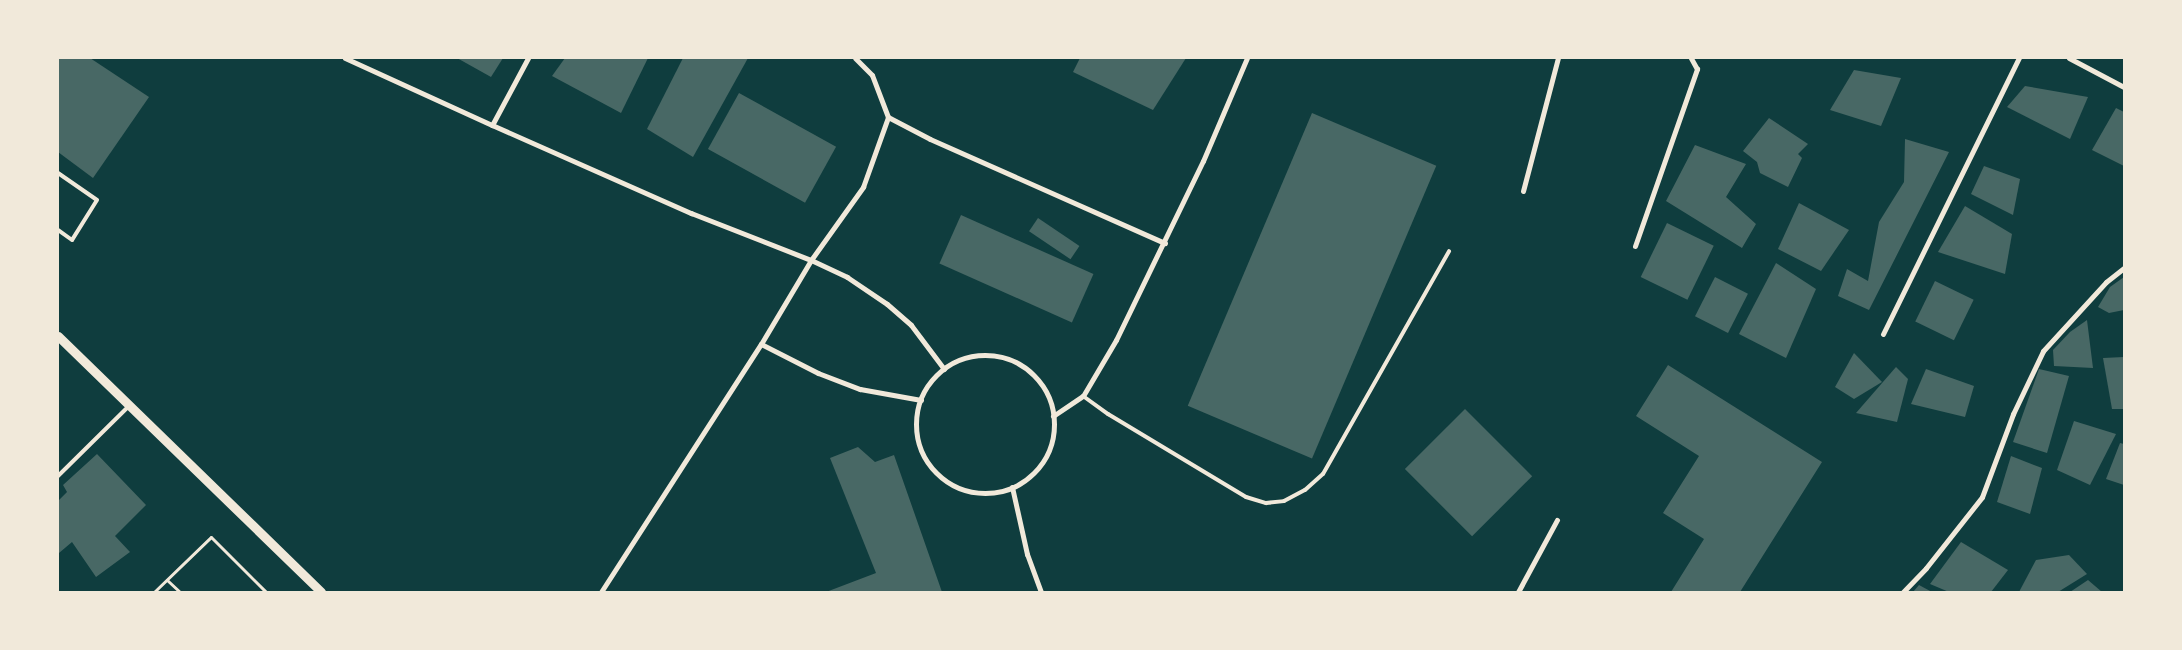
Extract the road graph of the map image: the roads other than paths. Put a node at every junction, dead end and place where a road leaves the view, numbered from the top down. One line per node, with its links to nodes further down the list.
1 (345, 58): 11 (street)
2 (528, 58): 11 (street)
3 (855, 58): 10 (street)
4 (1247, 58): 15 (street)
5 (1558, 58): 13 (street)
6 (1691, 58): 16 (street)
7 (2019, 58): 20 (street)
8 (2072, 58): 9 (street)
9 (2124, 87)
10 (888, 117): 15 (street); 18 (street)
11 (492, 125): 18 (street)
12 (58, 173): 14 (lane)
13 (1524, 191)
14 (58, 230)
15 (1165, 243): 24 (street)
16 (1635, 246)
17 (1449, 251): 24 (lane)
18 (811, 260): 22 (street); 23 (street)
19 (2124, 268): 35 (street)
20 (1883, 334)
21 (58, 336): 26 (street)
22 (761, 344): 25 (street); 32 (street)
23 (944, 369): 25 (street); 27 (street)
24 (1083, 396): 27 (street)
25 (921, 400): 29 (street)
26 (129, 406): 28 (lane); 31 (street)
27 (1053, 416): 29 (street)
28 (58, 476)
29 (1012, 487): 33 (street)
30 (1558, 520): 34 (street)
31 (321, 592)
32 (601, 592)
33 (1041, 592)
34 (1518, 592)
35 (1903, 592)

